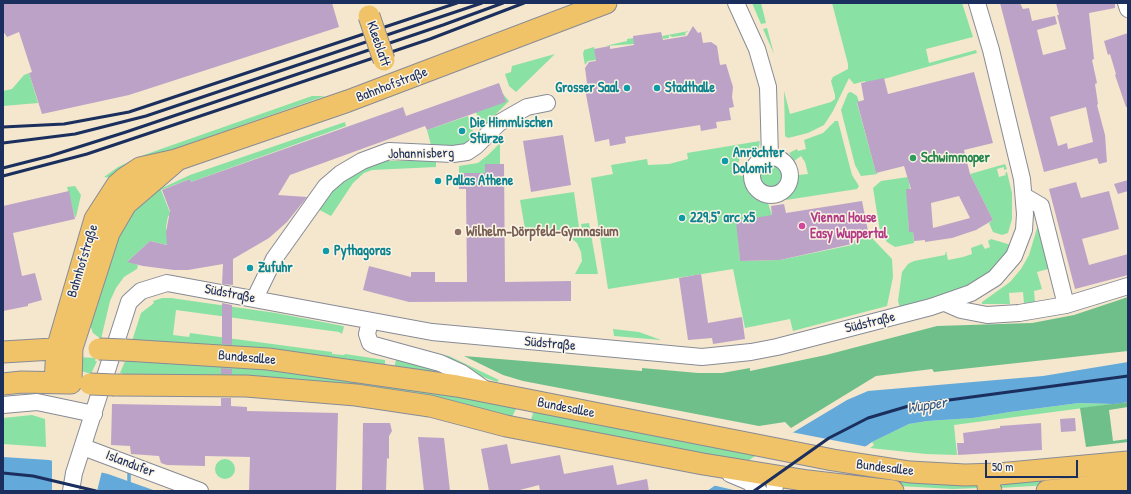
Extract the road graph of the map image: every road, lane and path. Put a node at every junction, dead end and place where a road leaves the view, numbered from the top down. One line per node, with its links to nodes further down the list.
1 (606, 3): 7 (main road, Bahnhofstraße)
2 (736, 3): 9 (street)
3 (977, 3): 10 (street, Südstraße)
4 (1126, 3): 6 (street)
5 (366, 9): 7 (main road, Kleeblatt, bridge)
6 (1128, 9)
7 (392, 85): 16 (main road, Bahnhofstraße)
8 (547, 104): 12 (street, Johannisberg)
9 (770, 157)
10 (1024, 196): 13 (street, Südstraße); 14 (street)
11 (1128, 286): 14 (street)
12 (255, 298): 15 (street, Südstraße); 23 (street, Südstraße)
13 (945, 303): 14 (street); 15 (street, Südstraße)
14 (1066, 306)
15 (370, 321): 20 (street)
16 (65, 348): 17 (main road, Bundesallee); 18 (main road, Bahnhofstraße); 20 (main road, Bundesallee, bridge)
17 (3, 352)
18 (72, 383): 19 (main road, Bundesallee); 24 (main road, Bundesallee, bridge)
19 (3, 384)
20 (491, 393): 21 (main road, Bundesallee)
21 (531, 402): 24 (main road); 25 (main road, Bundesallee)
22 (3, 405): 23 (street)
23 (94, 414): 26 (street)
24 (528, 430): 28 (main road, Bundesallee)
25 (783, 451): 29 (main road, Bundesallee); 31 (main road)
26 (82, 452): 34 (street); 35 (street, Islandufer)
27 (1128, 462): 29 (main road, Bundesallee)
28 (733, 471): 31 (main road, Bundesallee); 36 (street)
29 (994, 483)
30 (1128, 483): 33 (main road)
31 (784, 484): 32 (main road, Bundesallee)
32 (821, 487): 37 (main road, Bundesallee)
33 (1070, 490): 38 (main road)
34 (71, 491)
35 (200, 491)
36 (759, 491)
37 (893, 491)
38 (1047, 491)

